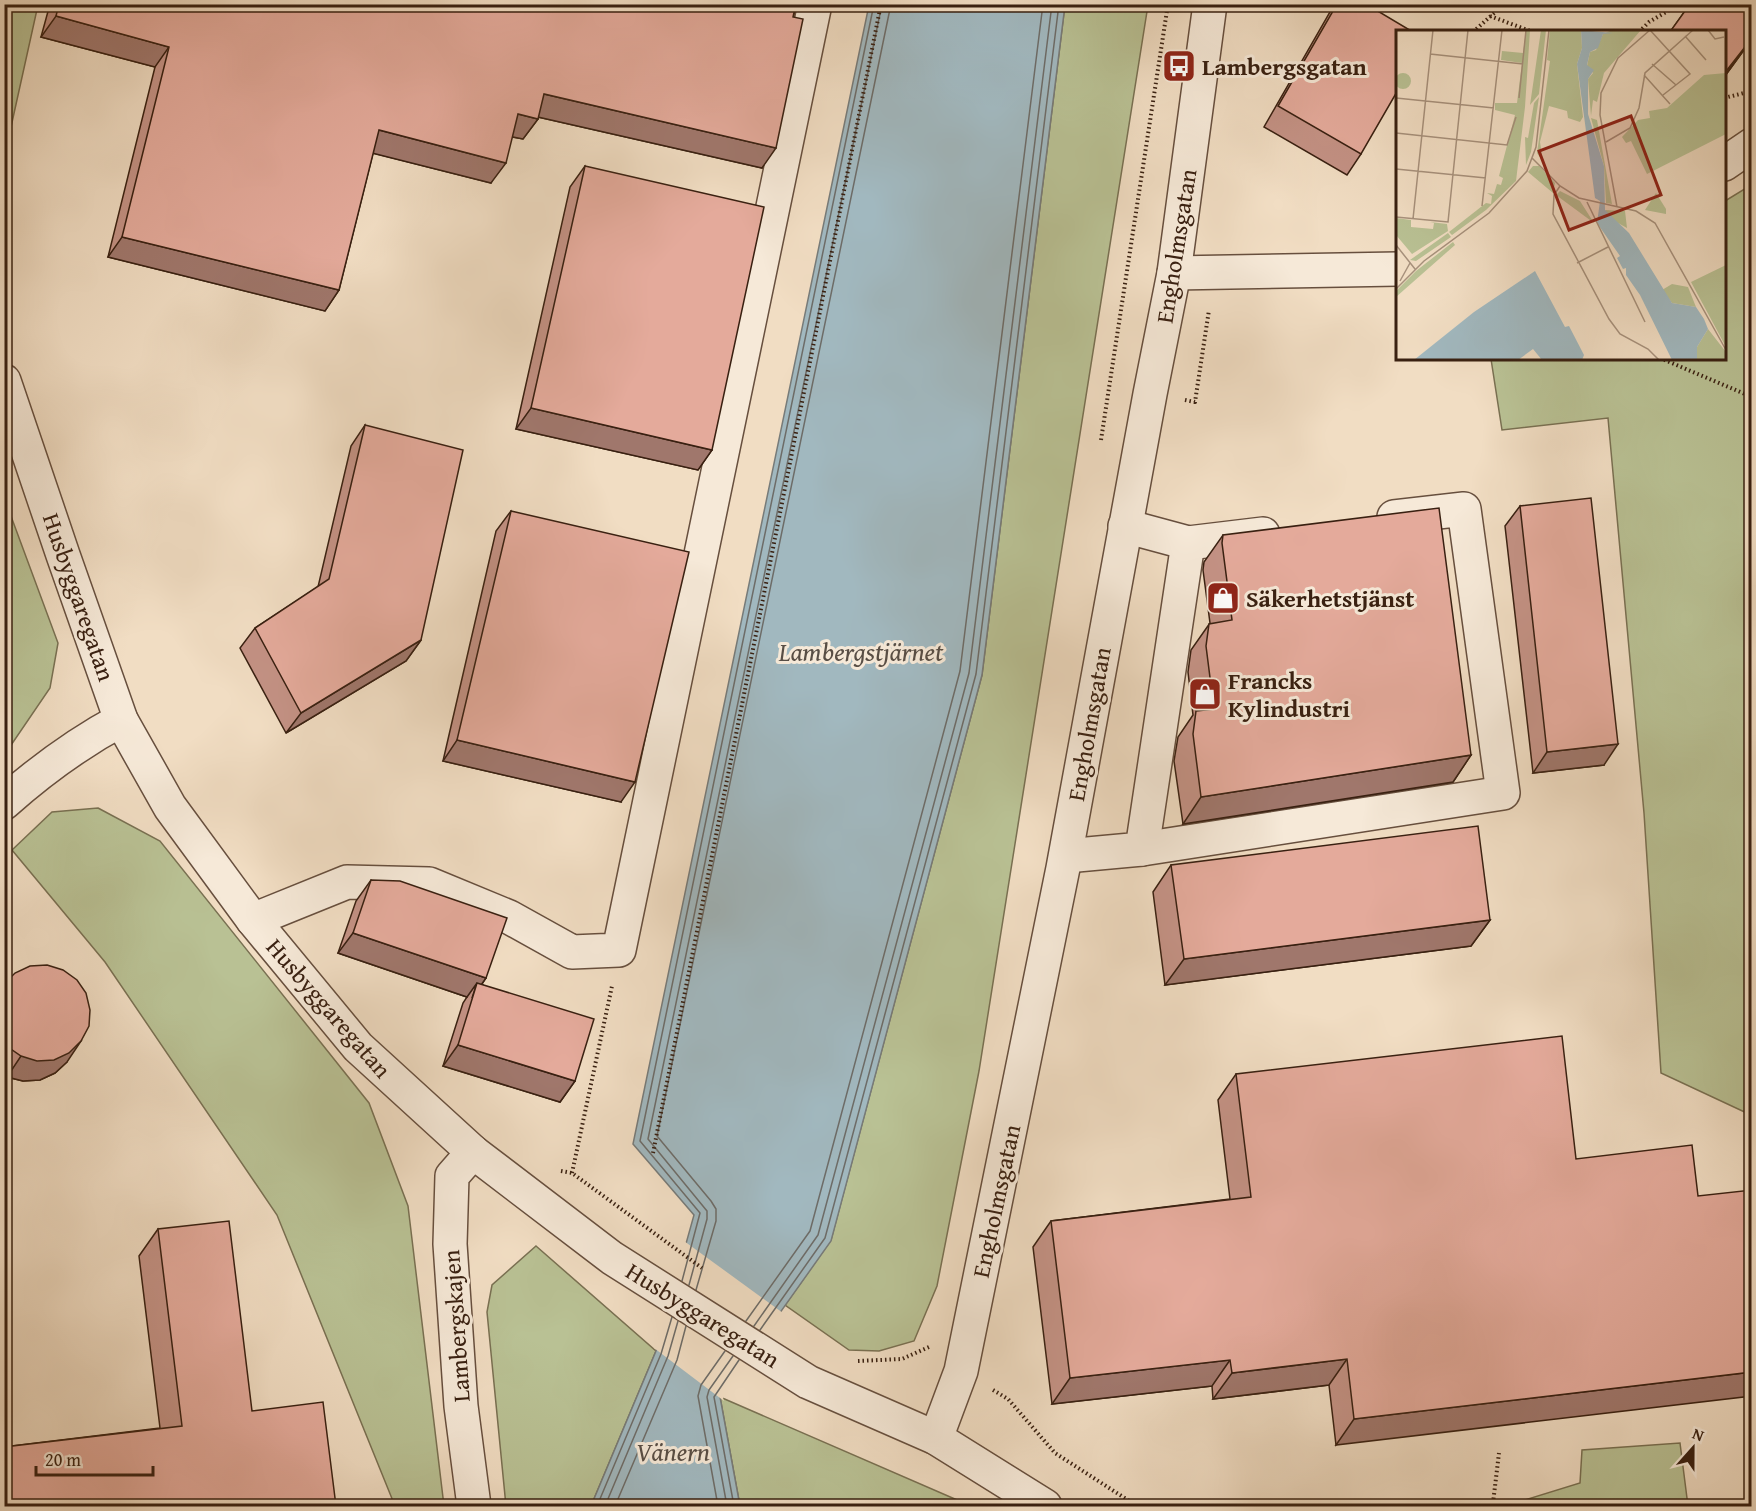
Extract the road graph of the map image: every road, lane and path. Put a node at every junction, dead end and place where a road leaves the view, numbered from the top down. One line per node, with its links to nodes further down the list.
1 (815, 4): 30 (street)
2 (881, 4): 32 (path)
3 (1168, 4): 20 (path)
4 (1210, 4): 16 (street, Engholmsgatan)
5 (1504, 4): 7 (path)
6 (1671, 9): 10 (path)
7 (1490, 16): 8 (path); 9 (path)
8 (1475, 30)
9 (1528, 30)
10 (1641, 30)
11 (1752, 91): 12 (path)
12 (1726, 98)
13 (1752, 145): 14 (street)
14 (1726, 163)
15 (1396, 269): 16 (street)
16 (1174, 273): 22 (street, Engholmsgatan)
17 (1665, 360): 19 (path)
18 (4, 381): 25 (street, Husbyggaregatan)
19 (1752, 397)
20 (1100, 447)
21 (1360, 522): 27 (street)
22 (1125, 526): 24 (street); 28 (street, Engholmsgatan)
23 (1291, 530): 24 (street)
24 (1188, 543): 27 (street)
25 (121, 720): 26 (street); 29 (street, Husbyggaregatan)
26 (4, 803)
27 (1142, 849): 28 (street)
28 (1066, 856): 35 (street, Engholmsgatan)
29 (253, 920): 30 (street); 31 (street, Husbyggaregatan)
30 (619, 950): 33 (path)
31 (472, 1152): 36 (street, Husbyggaregatan); 38 (street, Lambergskajen)
32 (653, 1153)
33 (627, 1215)
34 (857, 1361): 35 (path)
35 (961, 1371): 36 (street, Engholmsgatan); 40 (path)
36 (936, 1438): 39 (street, Husbyggaregatan)
37 (1499, 1453): 41 (path)
38 (474, 1506)
39 (1045, 1506)
40 (1137, 1506)
41 (1490, 1506)

